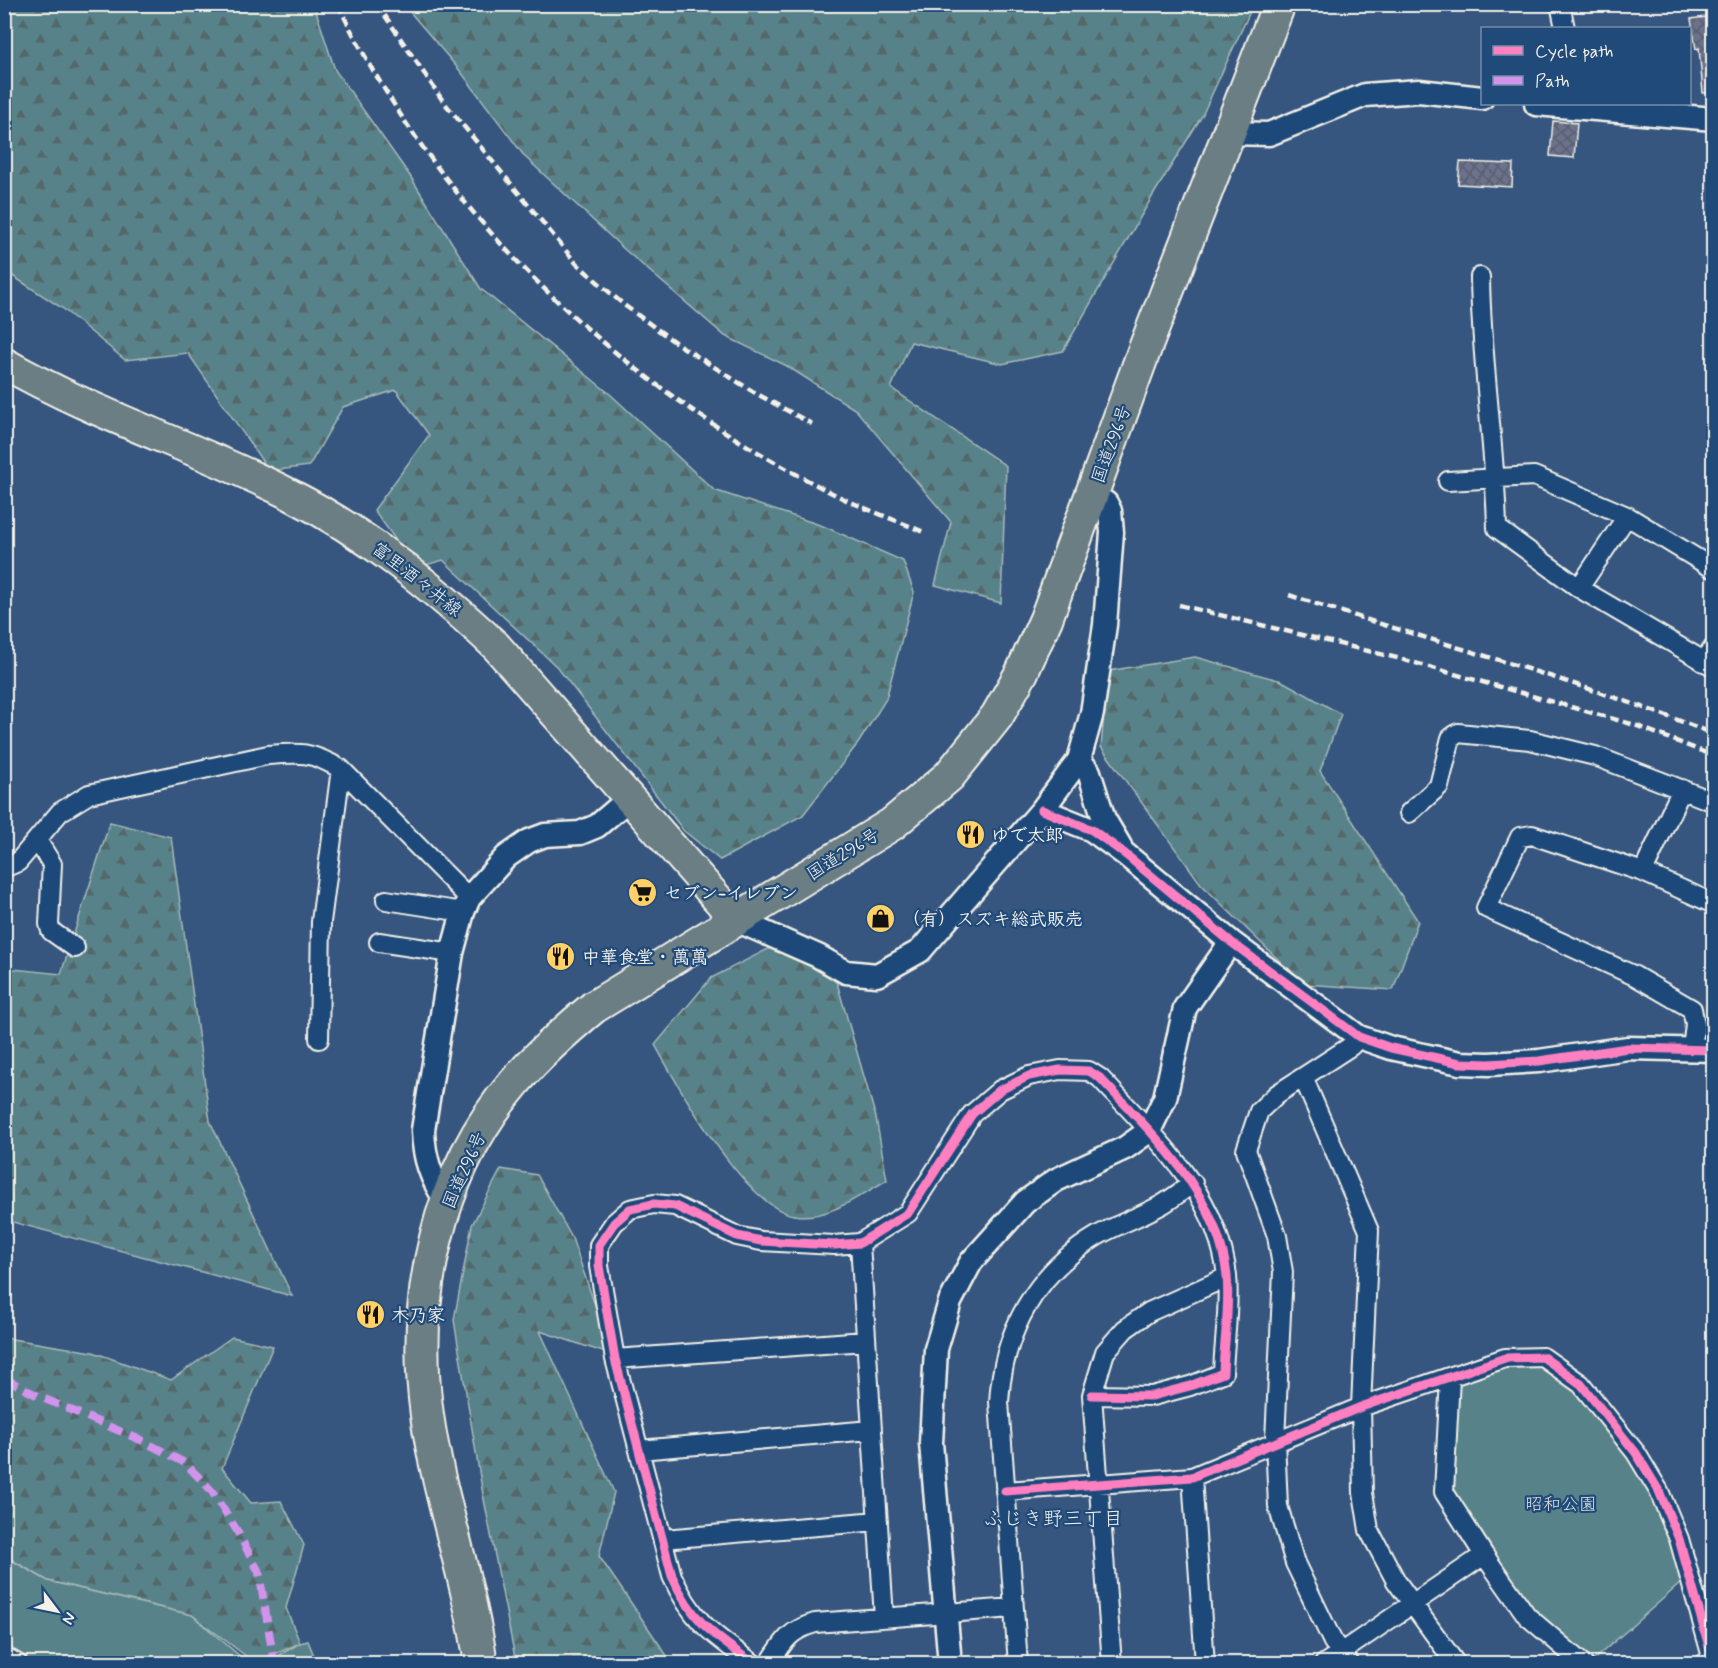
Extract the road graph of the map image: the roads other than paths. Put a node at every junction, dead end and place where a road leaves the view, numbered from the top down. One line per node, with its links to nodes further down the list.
1 (1279, 4): 8 (highway, 国道296号)
2 (1560, 4): 3 (street)
3 (1565, 27)
4 (1481, 98): 8 (street)
5 (1558, 105): 6 (street)
6 (1581, 106): 7 (street)
7 (1713, 119)
8 (1229, 133): 13 (highway, 国道296号)
9 (1480, 277): 11 (street)
10 (4, 363): 21 (main road, 富里酒々井線)
11 (1496, 476): 12 (street); 14 (street); 16 (street)
12 (1448, 481)
13 (1093, 495): 18 (street); 32 (highway, 国道296号)
14 (1627, 516): 15 (street); 16 (street)
15 (1713, 569)
16 (1579, 588): 17 (street)
17 (1710, 659)
18 (1079, 760): 23 (street); 26 (street)
19 (341, 769): 25 (street); 31 (street); 38 (street)
20 (1682, 789): 22 (street); 24 (street); 28 (street)
21 (631, 797): 31 (street); 32 (main road, 富里酒々井線)
22 (1713, 802)
23 (1042, 810): 26 (street); 32 (street)
24 (1409, 813)
25 (37, 840): 27 (street); 35 (street)
26 (1125, 854): 34 (street)
27 (4, 868)
28 (1643, 872): 30 (street); 39 (street)
29 (386, 900): 31 (street)
30 (1713, 904)
31 (466, 905): 36 (street)
32 (736, 920): 43 (highway, 国道296号)
33 (379, 942): 36 (street)
34 (1231, 942): 37 (street); 41 (street)
35 (75, 948)
36 (452, 953): 43 (street)
37 (1359, 1037): 39 (street); 40 (street)
38 (319, 1039)
39 (1703, 1050)
40 (1303, 1077): 50 (street); 52 (street)
41 (1149, 1131): 42 (street); 44 (street); 62 (street)
42 (1193, 1183): 45 (street); 56 (street)
43 (447, 1203): 67 (highway, 国道296号)
44 (860, 1243): 46 (street); 47 (street)
45 (1227, 1277): 49 (street); 49 (street)
46 (865, 1341): 47 (street); 51 (street)
47 (615, 1359): 53 (street)
48 (1450, 1378): 50 (street); 59 (street); 77 (street)
49 (1092, 1395): 55 (street)
50 (1361, 1407): 52 (street); 60 (street)
51 (871, 1430): 53 (street); 57 (street)
52 (1275, 1440): 54 (street); 65 (street)
53 (639, 1450): 58 (street)
54 (1192, 1477): 55 (street); 73 (street)
55 (1097, 1484): 56 (street); 72 (street)
56 (1005, 1491): 61 (street)
57 (878, 1521): 58 (street); 63 (street)
58 (663, 1539): 68 (street)
59 (1484, 1555): 60 (street); 76 (street)
60 (1412, 1605): 65 (street); 75 (street)
61 (1013, 1608): 62 (street); 71 (street)
62 (946, 1614): 63 (street); 70 (street)
63 (884, 1618): 69 (street)
64 (4, 1656): 66 (street)
65 (1345, 1658): 74 (street)
66 (18, 1664)
67 (481, 1664)
68 (754, 1664)
69 (769, 1664)
70 (950, 1664)
71 (1018, 1664)
72 (1112, 1664)
73 (1205, 1664)
74 (1324, 1664)
75 (1456, 1664)
76 (1583, 1664)
77 (1704, 1664)

